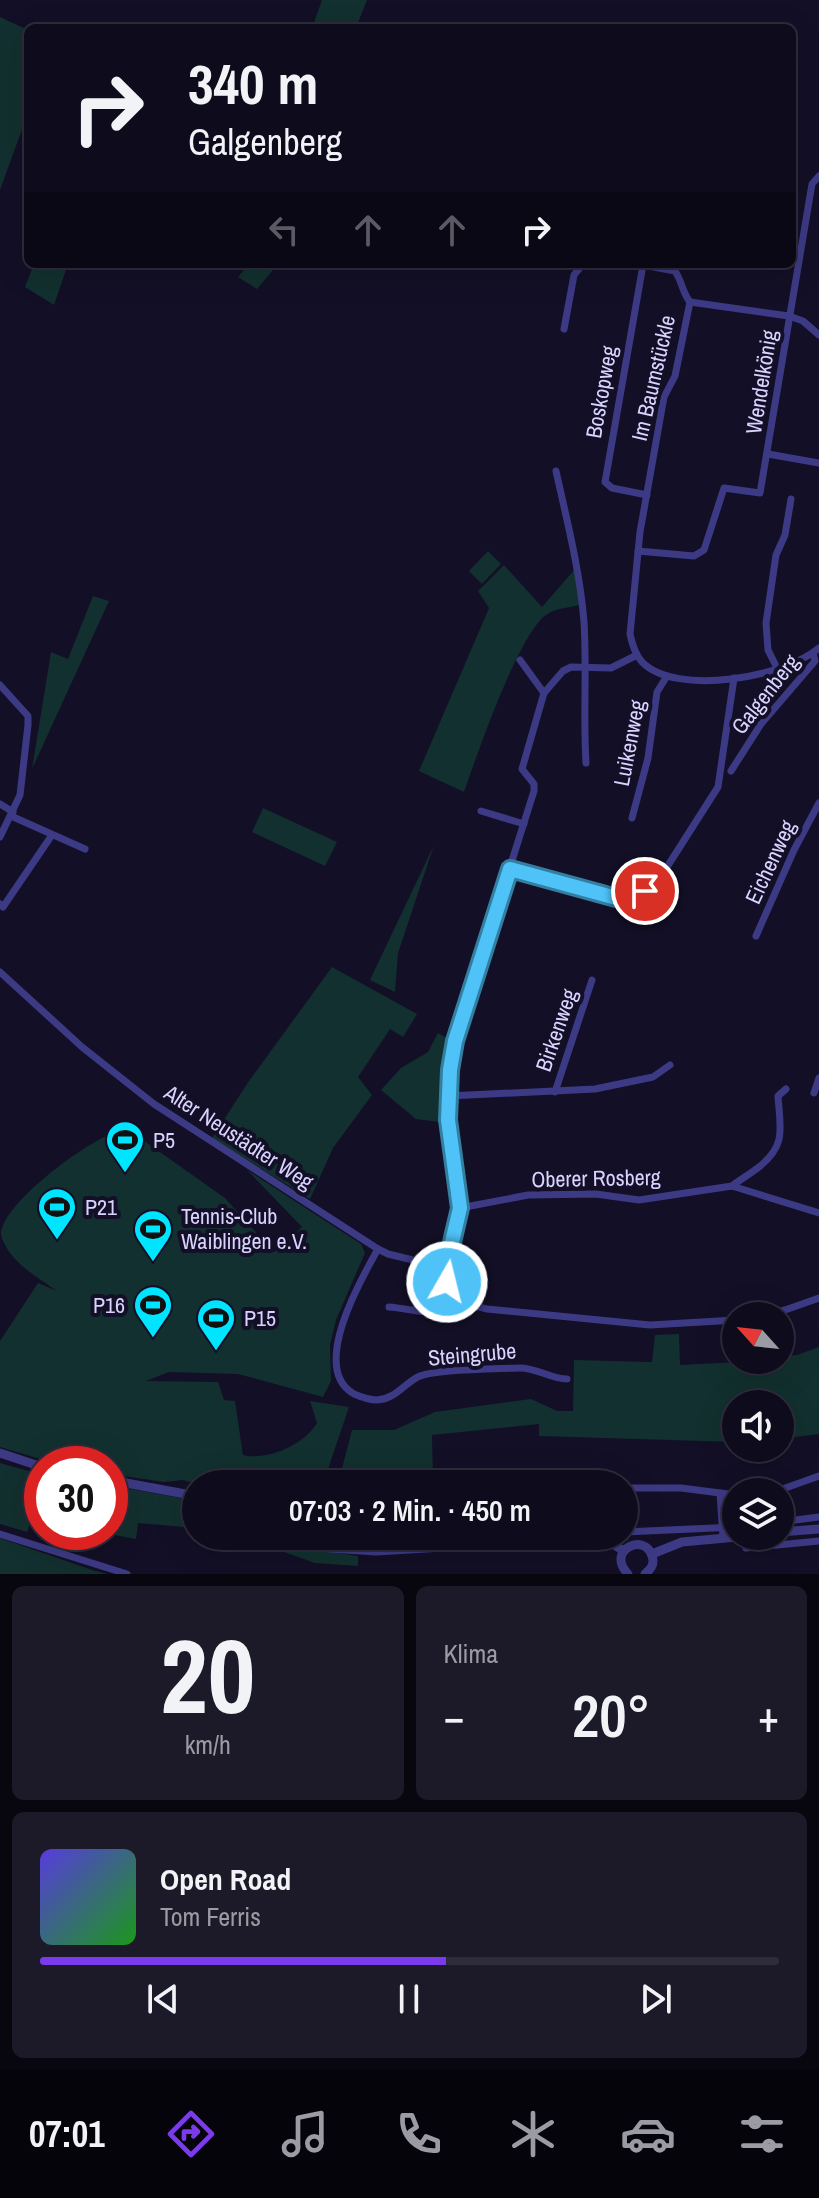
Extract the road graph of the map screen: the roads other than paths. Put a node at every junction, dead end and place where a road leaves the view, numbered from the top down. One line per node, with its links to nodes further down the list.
1 (819, 176): 6 (street, Wendelkönig)
2 (580, 268): 7 (street)
3 (639, 268): 12 (street, Boskopweg)
4 (660, 268): 5 (street, Boskopweg)
5 (690, 302): 6 (street, Im Baumstückle); 12 (street, Im Baumstückle)
6 (789, 316): 8 (street, Im Baumstückle); 9 (street, Wendelkönig)
7 (564, 329)
8 (819, 335)
9 (768, 454): 10 (street, Wendelkönig); 14 (street, Wendelkönig)
10 (819, 463)
11 (556, 471): 18 (street)
12 (647, 495): 14 (street, Im Baumstückle)
13 (791, 499): 19 (street)
14 (638, 551): 16 (street)
15 (816, 650): 19 (street); 25 (street, Galgenberg)
16 (637, 655): 18 (street); 20 (street)
17 (520, 660): 23 (street)
18 (587, 667): 23 (street); 26 (street)
19 (778, 670): 21 (street)
20 (667, 676): 21 (street); 32 (street, Luikenweg)
21 (734, 678): 24 (street, Galgenberg)
22 (0, 685): 31 (street)
23 (544, 693): 33 (street)
24 (722, 756): 25 (street, Galgenberg); 37 (street, Galgenberg)
25 (740, 756): 27 (street, Galgenberg)
26 (586, 763)
27 (731, 771)
28 (819, 803): 39 (street, Eichenweg)
29 (0, 804): 31 (street)
30 (481, 811): 33 (street)
31 (12, 814): 34 (street); 35 (street)
32 (632, 818)
33 (524, 824): 37 (street)
34 (52, 835): 36 (street); 38 (street)
35 (0, 837)
36 (85, 849)
37 (510, 869): 47 (street)
38 (1, 907)
39 (756, 936)
40 (0, 972): 51 (street, Alter Neustädter Weg)
41 (592, 980): 45 (street, Birkenweg)
42 (670, 1065): 45 (street, Birkenweg)
43 (819, 1078): 46 (street)
44 (786, 1089): 48 (street, Oberer Rosberg)
45 (555, 1092): 47 (street, Birkenweg)
46 (814, 1093)
47 (448, 1096): 49 (street)
48 (732, 1186): 49 (street, Oberer Rosberg); 50 (street, Oberer Rosberg)
49 (460, 1208): 52 (street)
50 (819, 1213)
51 (378, 1249): 52 (street, Alter Neustädter Weg); 58 (street, Steingrube)
52 (446, 1268): 54 (street)
53 (819, 1298): 56 (street)
54 (466, 1303): 55 (street); 57 (street)
55 (389, 1307)
56 (794, 1307)
57 (722, 1321)
58 (567, 1379)
59 (0, 1453): 60 (street)
60 (24, 1461)
61 (819, 1476): 63 (street)
62 (128, 1483): 65 (street)
63 (794, 1485)
64 (638, 1488): 66 (street)
65 (182, 1493)
66 (720, 1493): 72 (street)
67 (819, 1517): 68 (street)
68 (794, 1520)
69 (819, 1529): 70 (street)
70 (794, 1531)
71 (638, 1532): 72 (street)
72 (722, 1533): 79 (street)
73 (0, 1534): 80 (street)
74 (819, 1541): 75 (street)
75 (794, 1543)
76 (361, 1550): 77 (street)
77 (392, 1550)
78 (624, 1551): 79 (street); 81 (street)
79 (652, 1554): 82 (street)
80 (127, 1574)
81 (628, 1574)
82 (645, 1574)

